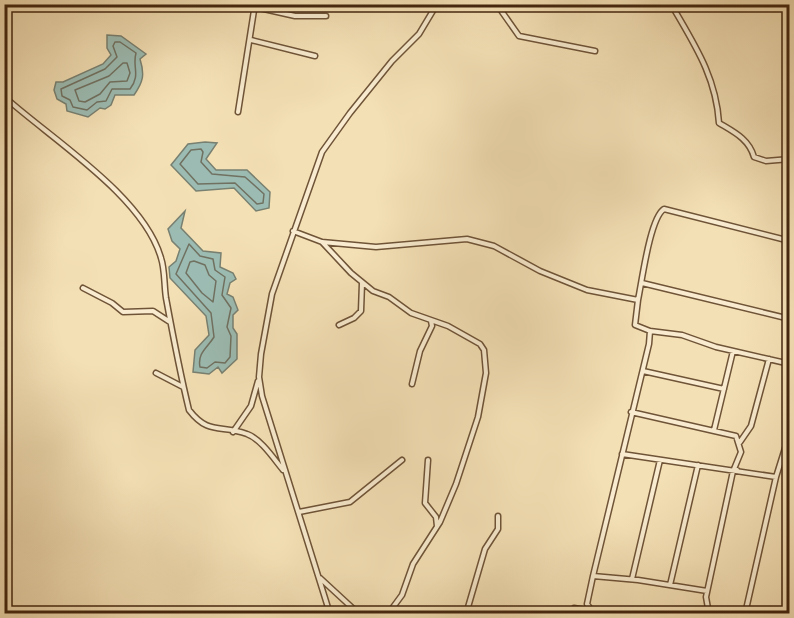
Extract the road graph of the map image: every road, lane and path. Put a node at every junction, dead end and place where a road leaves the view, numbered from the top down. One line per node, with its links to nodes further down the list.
1 (437, 4): 12 (street)
2 (481, 4): 7 (street)
3 (671, 4): 11 (street)
4 (255, 6): 5 (street); 6 (street)
5 (326, 16)
6 (251, 40): 8 (street); 10 (street)
7 (595, 51)
8 (315, 56)
9 (4, 93): 21 (street)
10 (238, 112)
11 (789, 159)
12 (293, 231): 14 (street); 29 (street)
13 (789, 241): 16 (street)
14 (322, 242): 15 (street); 18 (street)
15 (362, 282): 20 (street); 22 (street)
16 (642, 283): 18 (street); 19 (street)
17 (83, 288): 21 (street)
18 (638, 300): 23 (street)
19 (789, 319)
20 (431, 320): 30 (street); 50 (street)
21 (170, 322): 31 (street)
22 (339, 325)
23 (650, 331): 24 (street); 27 (street)
24 (733, 351): 25 (street); 32 (street)
25 (769, 359): 26 (street); 37 (street)
26 (789, 364)
27 (643, 371): 32 (street); 33 (street)
28 (156, 373): 31 (street)
29 (259, 377): 35 (street); 46 (street)
30 (412, 384)
31 (183, 387): 35 (street)
32 (724, 389): 34 (street)
33 (631, 412): 34 (street); 39 (street)
34 (714, 430): 37 (street)
35 (233, 432): 46 (street)
36 (789, 432): 38 (street)
37 (740, 442): 45 (street)
38 (788, 443): 47 (street)
39 (622, 454): 42 (street); 51 (street)
40 (402, 460): 48 (street)
41 (428, 460): 50 (street)
42 (660, 460): 43 (street); 53 (street)
43 (698, 465): 44 (street); 54 (street)
44 (734, 471): 45 (street); 55 (street)
45 (744, 472): 47 (street)
46 (285, 473): 48 (street)
47 (776, 477): 65 (street)
48 (299, 512): 52 (street)
49 (498, 516): 61 (street)
50 (437, 526): 60 (street)
51 (593, 576): 53 (street); 57 (street)
52 (319, 578): 58 (street); 59 (street)
53 (632, 579): 54 (street)
54 (670, 585): 55 (street)
55 (707, 591): 64 (street)
56 (789, 598): 66 (street)
57 (592, 611): 62 (street); 63 (street)
58 (330, 614)
59 (359, 614)
60 (388, 614)
61 (466, 614)
62 (568, 614)
63 (601, 614)
64 (709, 614)
65 (745, 614)
66 (786, 614)

